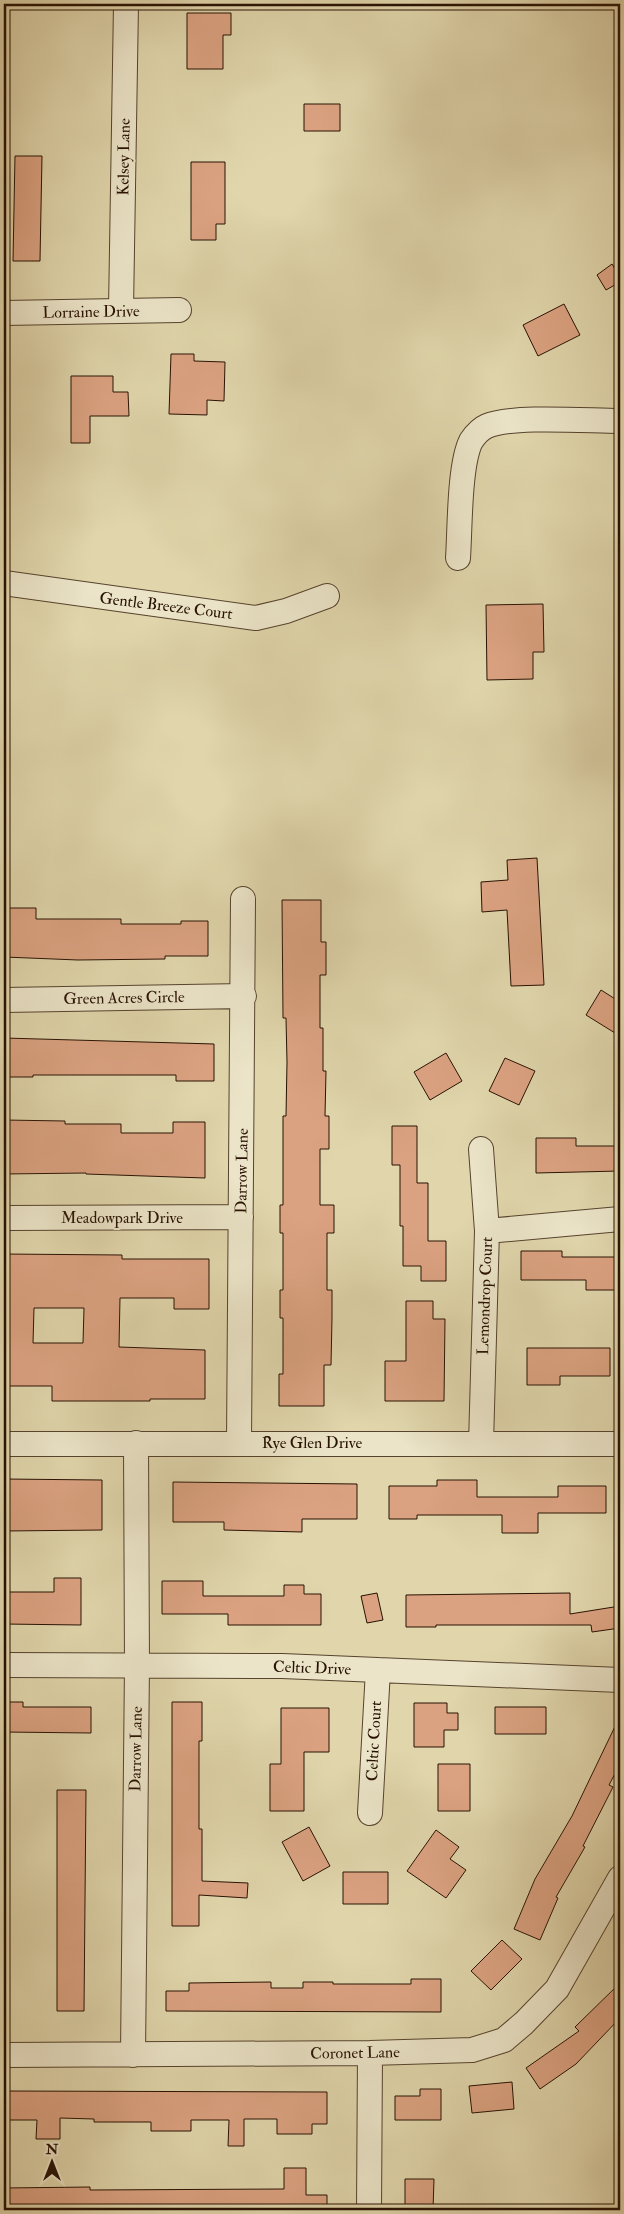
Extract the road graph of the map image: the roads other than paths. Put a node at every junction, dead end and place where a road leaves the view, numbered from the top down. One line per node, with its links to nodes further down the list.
1 (126, 4): 2 (street, Kelsey Lane)
2 (121, 310): 3 (street, Lorraine Drive); 4 (street, Lorraine Drive)
3 (179, 310)
4 (4, 313)
5 (620, 421): 6 (street)
6 (458, 558)
7 (4, 583): 8 (street, Gentle Breeze Court)
8 (326, 596)
9 (243, 898): 10 (street, Darrow Lane)
10 (244, 996): 11 (street, Green Acres Circle); 14 (street, Darrow Lane)
11 (4, 1000)
12 (481, 1149): 16 (street, Lemondrop Court)
13 (4, 1218): 14 (street, Meadowpark Drive)
14 (241, 1218): 17 (street, Darrow Lane)
15 (620, 1219): 16 (street)
16 (487, 1231): 20 (street, Lemondrop Court)
17 (239, 1442): 18 (street, Rye Glen Drive); 20 (street, Rye Glen Drive)
18 (136, 1443): 19 (street, Rye Glen Drive); 23 (street, Darrow Lane)
19 (4, 1444)
20 (480, 1444): 21 (street, Rye Glen Drive)
21 (620, 1444)
22 (4, 1665): 23 (street, Celtic Drive)
23 (137, 1665): 24 (street, Celtic Drive); 30 (street, Darrow Lane)
24 (378, 1670): 25 (street, Celtic Drive); 26 (street, Celtic Court)
25 (620, 1680)
26 (370, 1813)
27 (620, 1878): 28 (street, Coronet Lane)
28 (370, 2053): 30 (street, Coronet Lane); 31 (street)
29 (4, 2055): 30 (street, Coronet Lane)
30 (133, 2055)
31 (369, 2210)

